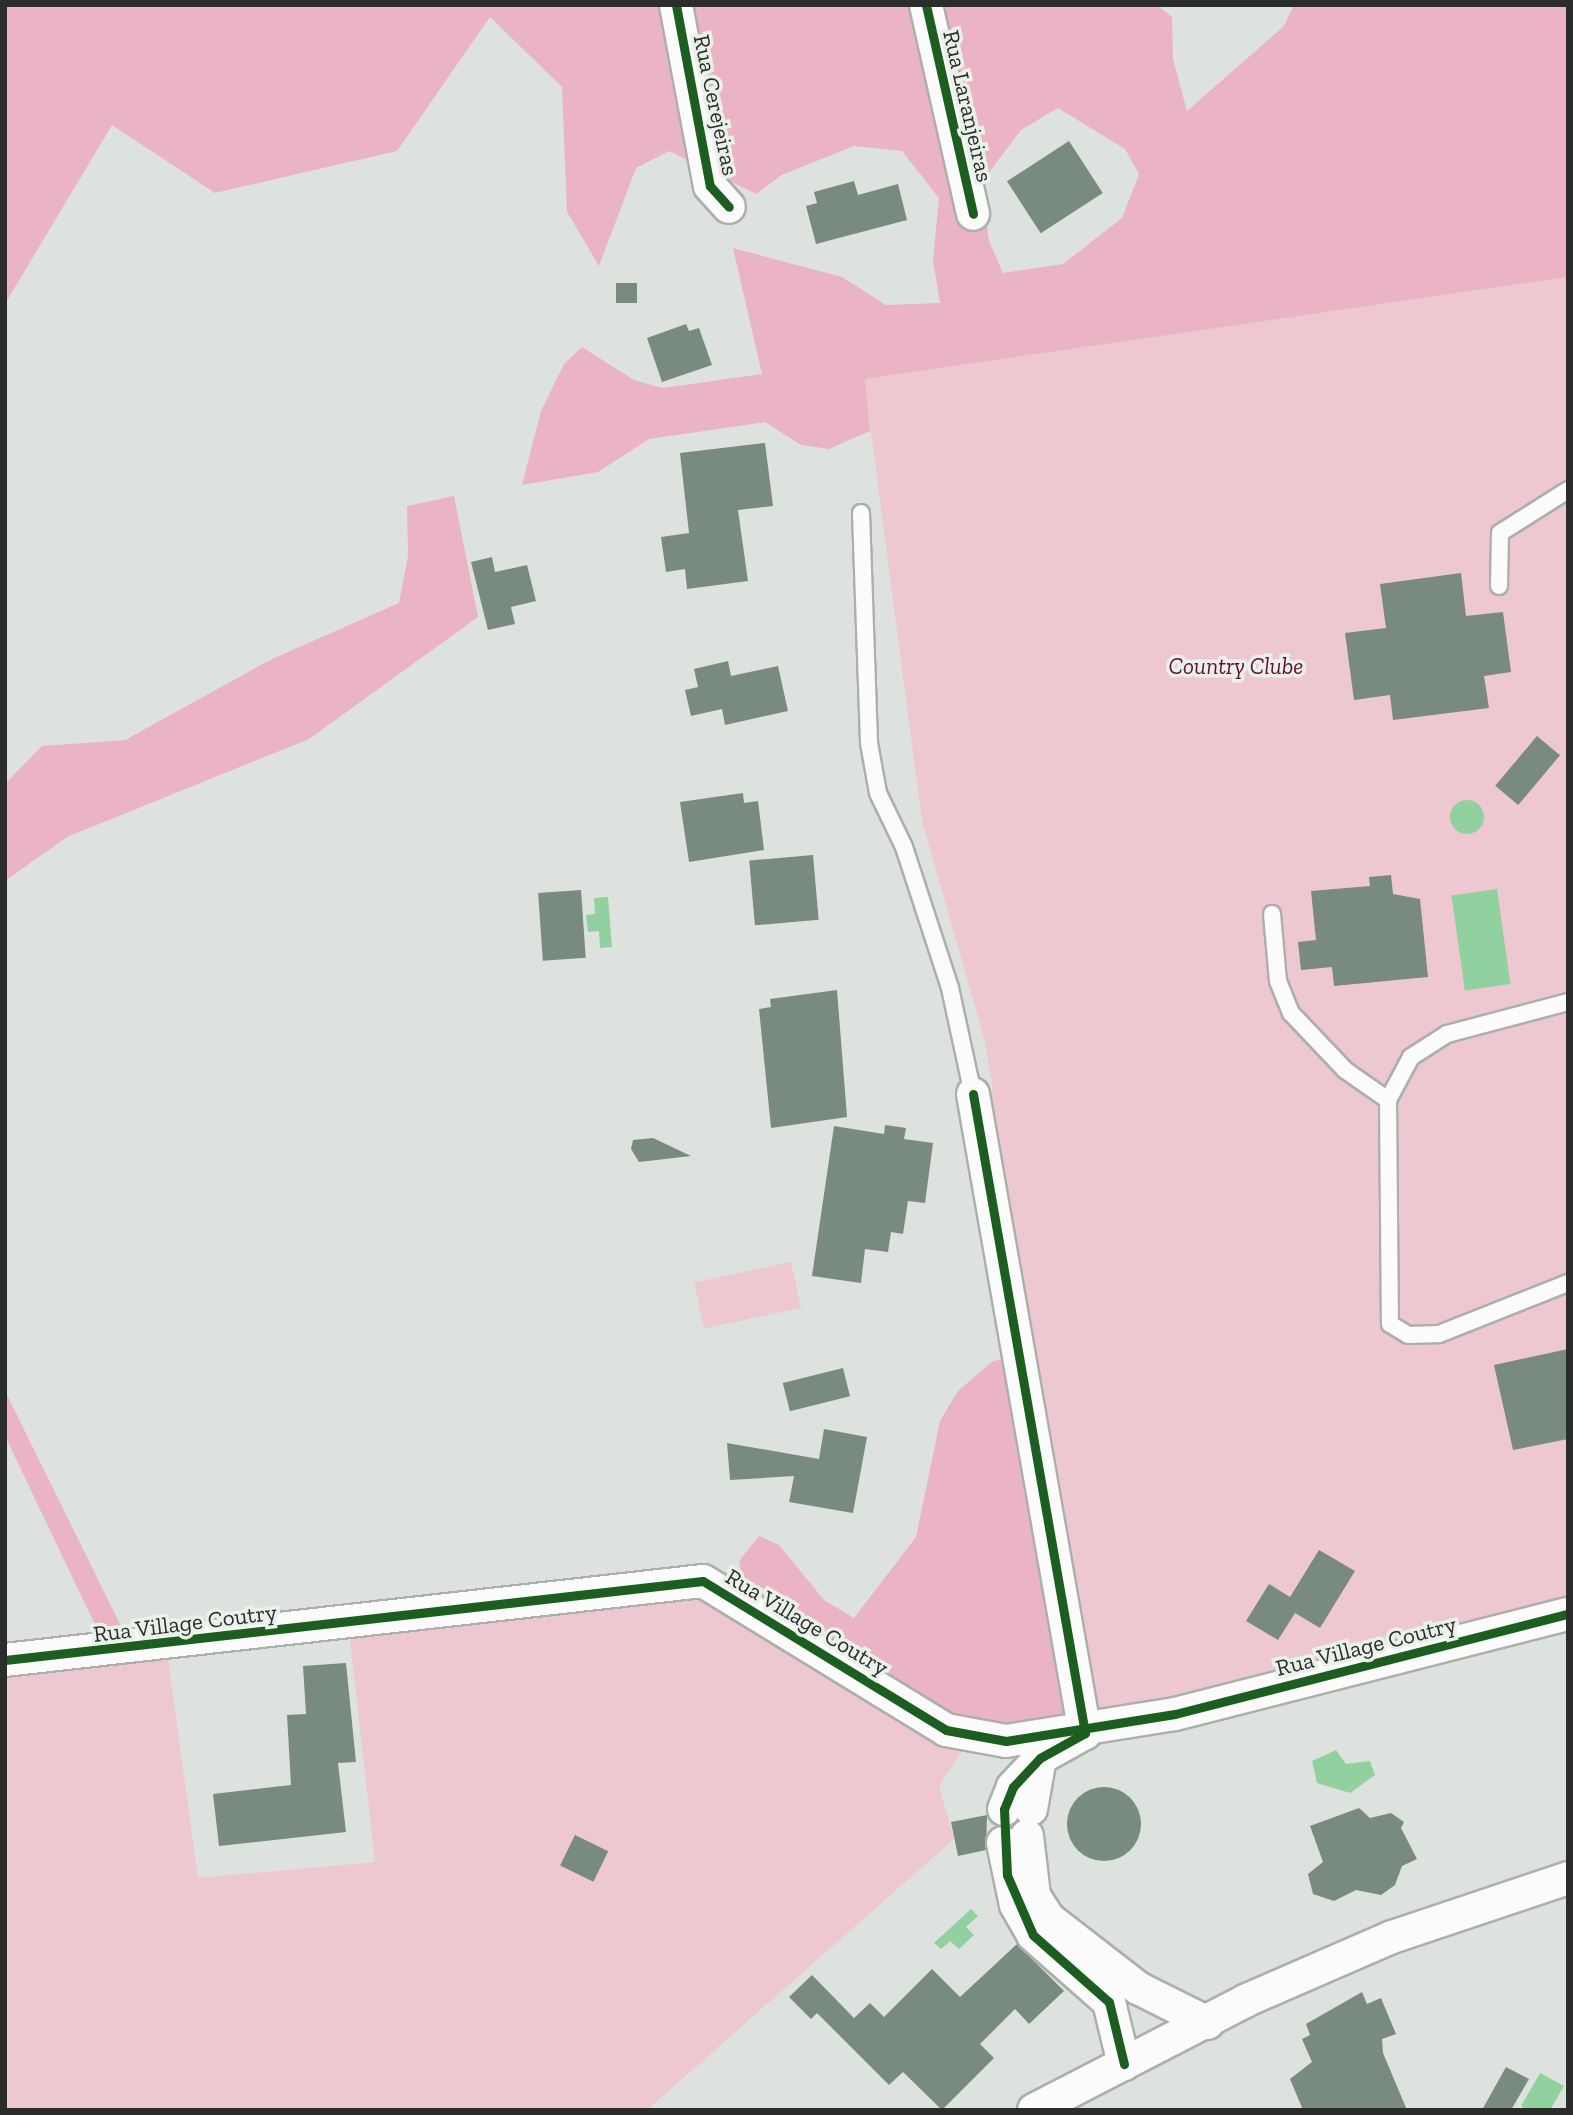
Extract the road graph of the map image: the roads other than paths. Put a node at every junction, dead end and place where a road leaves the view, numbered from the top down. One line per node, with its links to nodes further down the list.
1 (676, 5): 3 (street, Rua Cerejeiras)
2 (926, 5): 4 (street, Rua Laranjeiras)
3 (729, 208)
4 (973, 214)
5 (1568, 490): 7 (lane)
6 (860, 513): 10 (lane)
7 (1499, 586)
8 (1272, 914): 11 (lane)
9 (1568, 1002): 11 (lane)
10 (973, 1094): 15 (street)
11 (1388, 1100): 12 (lane)
12 (1568, 1283)
13 (1568, 1614): 15 (street, Rua Village Coutry)
14 (5, 1660): 15 (street, Rua Village Coutry)
15 (1085, 1733): 16 (street)
16 (1016, 1824): 18 (street); 19 (street)
17 (1568, 1878): 18 (street)
18 (1208, 2023): 19 (street)
19 (1124, 2064): 20 (street)
20 (1034, 2110)

